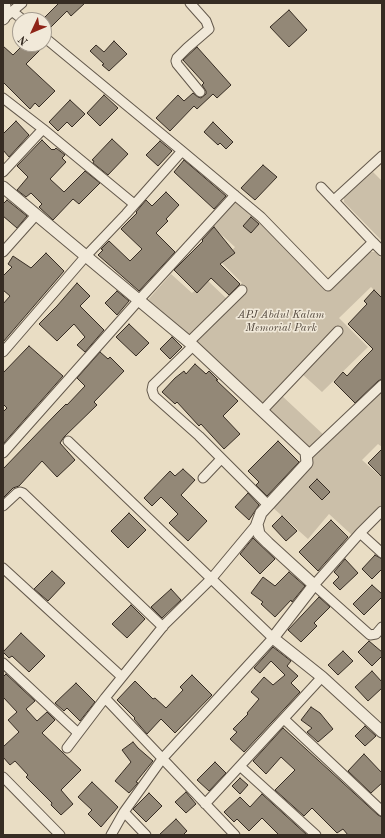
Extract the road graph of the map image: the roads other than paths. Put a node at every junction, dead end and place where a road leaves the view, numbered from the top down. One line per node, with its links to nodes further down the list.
1 (22, 3): 4 (street)
2 (190, 3): 6 (street)
3 (3, 4): 4 (street)
4 (6, 16)
5 (52, 45): 9 (street)
6 (200, 92)
7 (3, 98): 8 (street)
8 (43, 129): 11 (street); 16 (street)
9 (182, 151): 14 (street); 16 (street)
10 (382, 156): 15 (street)
11 (3, 172)
12 (3, 187): 17 (street)
13 (321, 187): 15 (street)
14 (235, 195): 18 (street); 23 (street)
15 (334, 200): 18 (street)
16 (134, 204): 21 (street)
17 (36, 215): 20 (street); 21 (street)
18 (373, 242): 19 (street)
19 (382, 251)
20 (3, 252)
21 (86, 257): 23 (street); 26 (street)
22 (242, 290): 25 (street)
23 (138, 301): 25 (street); 30 (street)
24 (338, 331): 28 (street)
25 (191, 344): 28 (street); 32 (street)
26 (3, 352)
27 (382, 385): 31 (street)
28 (262, 411): 31 (street)
29 (68, 441): 41 (street)
30 (3, 453)
31 (306, 457): 34 (street)
32 (222, 459): 33 (street); 34 (street)
33 (203, 478)
34 (268, 505): 37 (street)
35 (3, 506): 43 (street)
36 (382, 511): 38 (street)
37 (257, 524): 41 (street); 42 (street)
38 (360, 533): 39 (street); 42 (street)
39 (382, 553)
40 (3, 568): 47 (street)
41 (212, 578): 43 (street); 45 (street)
42 (314, 585): 44 (street); 45 (street)
43 (163, 627): 47 (street)
44 (382, 627)
45 (273, 638): 48 (street); 54 (street)
46 (3, 663): 52 (street)
47 (122, 677): 49 (street)
48 (322, 677): 50 (street); 51 (street)
49 (105, 698): 52 (street); 54 (street)
50 (284, 719): 55 (street); 59 (street)
51 (382, 732)
52 (78, 733): 53 (street)
53 (67, 748)
54 (162, 759): 57 (street); 58 (street)
55 (241, 767): 57 (street); 64 (street)
56 (3, 777): 60 (street)
57 (205, 804): 63 (street)
58 (124, 812): 61 (street); 62 (street)
59 (382, 812)
60 (60, 835)
61 (111, 835)
62 (146, 835)
63 (235, 835)
64 (316, 835)

